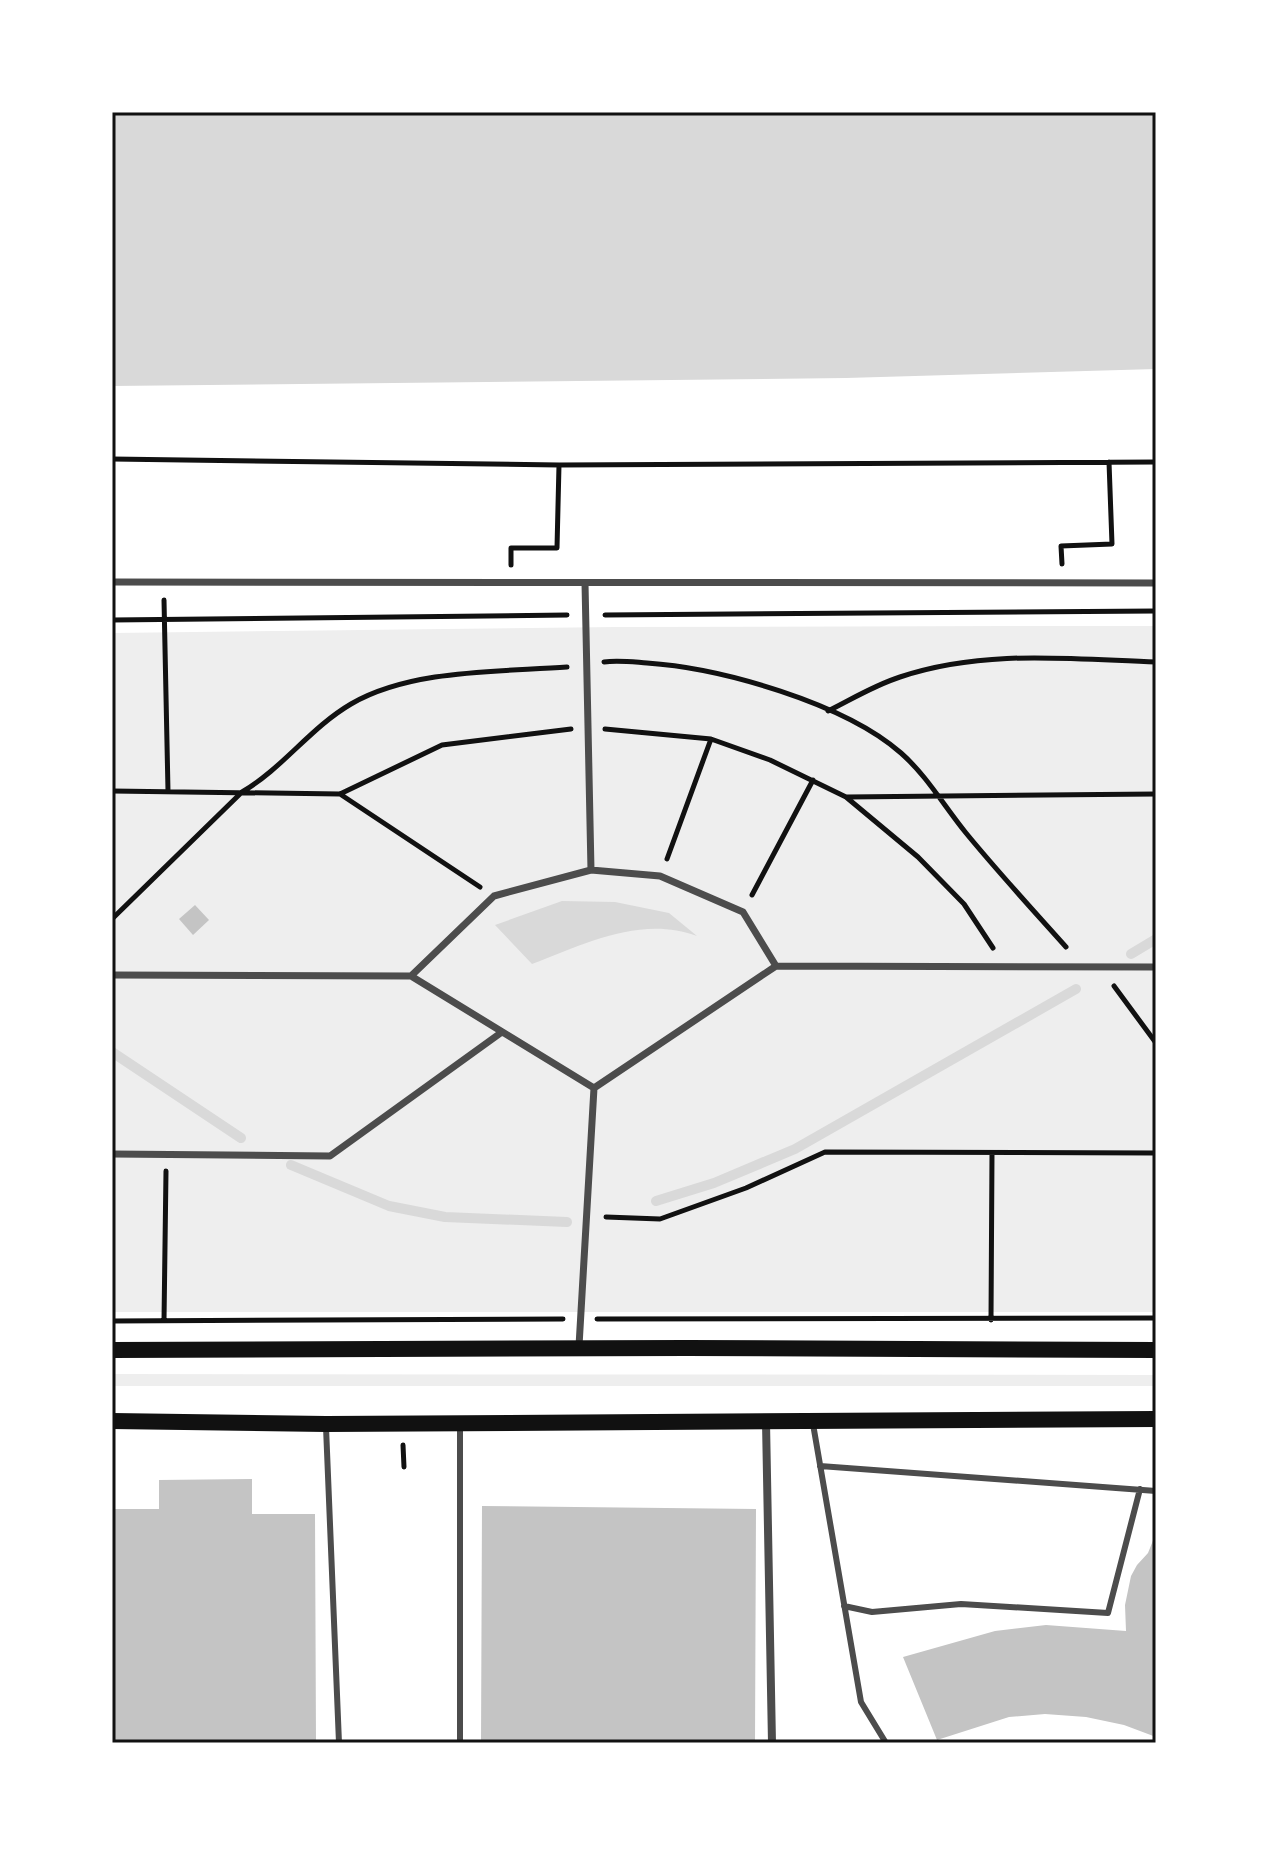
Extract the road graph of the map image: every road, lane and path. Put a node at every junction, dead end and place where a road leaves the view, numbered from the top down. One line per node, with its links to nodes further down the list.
1 (112, 459): 4 (path)
2 (1109, 462): 3 (path); 4 (path); 5 (path)
3 (1156, 462)
4 (559, 465): 6 (path)
5 (1061, 546)
6 (511, 548)
7 (112, 582): 8 (street)
8 (163, 582): 9 (street); 13 (path)
9 (585, 583): 10 (street); 12 (street)
10 (1156, 583)
11 (1156, 611): 12 (path)
12 (586, 615): 13 (path); 16 (street)
13 (164, 619): 14 (path); 20 (path)
14 (112, 620)
15 (1156, 662): 17 (path)
16 (586, 665): 17 (path); 25 (street); 29 (path)
17 (828, 711): 23 (path)
18 (711, 739): 26 (path)
19 (813, 780): 28 (path)
20 (168, 791)
21 (340, 794): 27 (path)
22 (1156, 794): 23 (path)
23 (938, 795): 24 (path); 31 (path)
24 (846, 797)
25 (591, 870): 26 (street); 27 (street)
26 (660, 876): 28 (street)
27 (494, 896): 34 (street)
28 (743, 912): 30 (street)
29 (112, 919)
30 (776, 966): 31 (street); 37 (street)
31 (1089, 967): 32 (street); 36 (path)
32 (1156, 967)
33 (112, 975): 34 (street)
34 (411, 976): 35 (street)
35 (502, 1032): 37 (street); 41 (street)
36 (1156, 1043)
37 (594, 1088): 42 (street)
38 (992, 1153): 39 (path); 42 (path); 43 (path)
39 (1156, 1153)
40 (112, 1154): 41 (street)
41 (166, 1154): 47 (path)
42 (586, 1217): 45 (street)
43 (991, 1318): 44 (path); 45 (path)
44 (1156, 1318)
45 (580, 1319): 47 (path); 48 (street)
46 (112, 1321): 47 (path)
47 (164, 1321): 50 (path)
48 (579, 1348): 50 (main road); 51 (main road)
49 (112, 1350): 50 (main road)
50 (164, 1350)
51 (1156, 1350)
52 (1156, 1419): 55 (main road)
53 (112, 1421): 57 (main road)
54 (766, 1421): 55 (main road); 56 (main road); 64 (street)
55 (812, 1421): 58 (lane)
56 (460, 1423): 57 (main road); 63 (lane)
57 (326, 1424): 62 (lane)
58 (820, 1466): 59 (lane); 61 (lane)
59 (1140, 1489): 60 (lane); 61 (lane)
60 (1156, 1491)
61 (844, 1606): 65 (lane)
62 (339, 1743)
63 (460, 1743)
64 (772, 1743)
65 (886, 1743)

